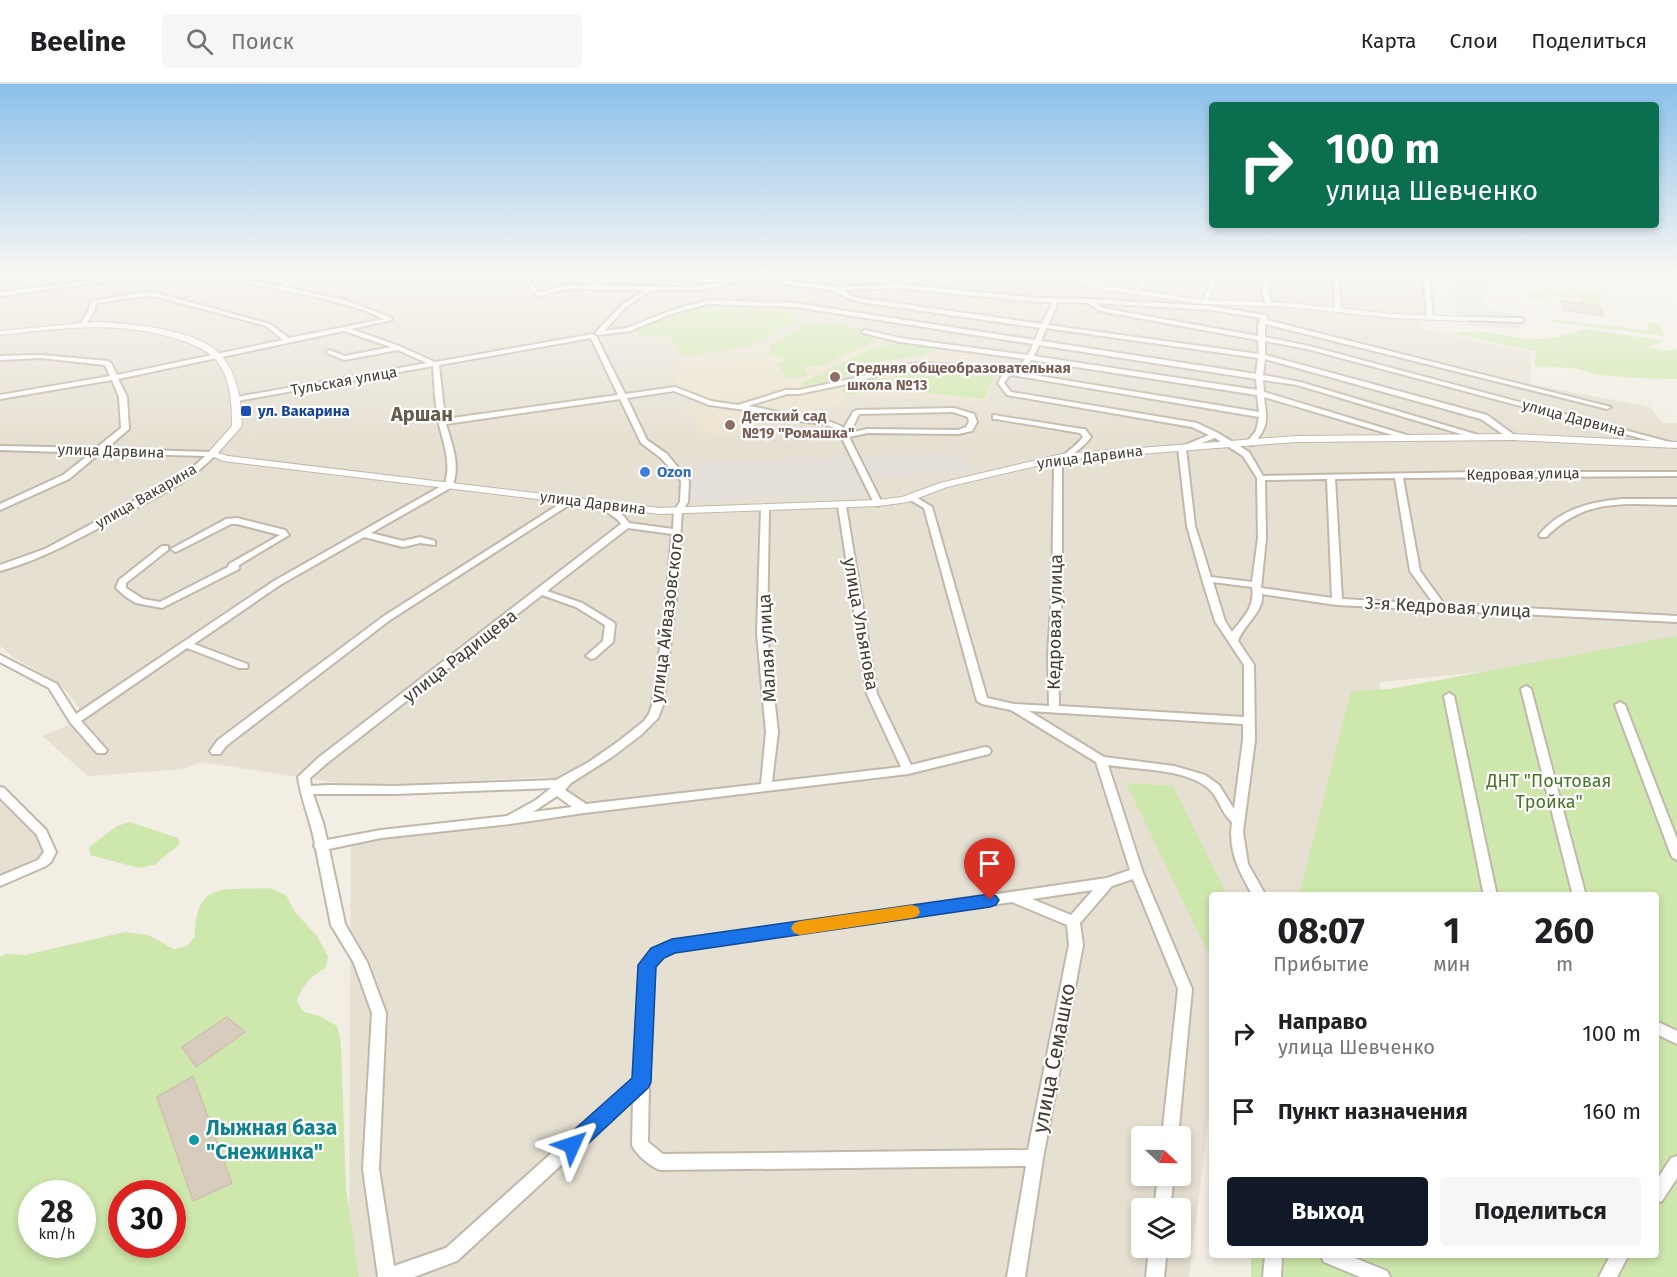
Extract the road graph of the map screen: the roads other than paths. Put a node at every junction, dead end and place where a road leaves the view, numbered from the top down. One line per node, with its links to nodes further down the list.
1 (20, 331): 15 (street)
2 (158, 331): 22 (street)
3 (276, 331): 18 (street)
4 (343, 331): 18 (street)
5 (349, 331): 20 (street)
6 (598, 331): 16 (street)
7 (622, 331): 16 (street, улица Дарвина)
8 (961, 331): 19 (street, улица Дарвина)
9 (1043, 331): 19 (street)
10 (1079, 331): 23 (street, улица Дарвина)
11 (1217, 331): 17 (street, улица Дарвина)
12 (1262, 331): 17 (street)
13 (1308, 331): 30 (street)
14 (865, 332): 24 (street)
15 (0, 333)
16 (595, 334): 26 (street, Тульская улица); 33 (street)
17 (1262, 339): 23 (street); 35 (street, улица Дарвина)
18 (288, 340): 22 (street)
19 (1037, 342): 24 (street); 28 (street, улица Дарвина)
20 (397, 348): 21 (street); 26 (street)
21 (329, 352)
22 (218, 356): 29 (street); 34 (street, улица Вакарина)
23 (1262, 356): 28 (street); 45 (street, улица Дарвина)
24 (1030, 357): 27 (street); 31 (street)
25 (0, 358): 29 (street)
26 (436, 365): 34 (street, Тульская улица); 40 (street)
27 (1014, 374): 36 (street); 38 (street); 41 (street, улица Дарвина)
28 (1259, 376): 31 (street); 44 (street, улица Дарвина)
29 (116, 377): 32 (street); 51 (street)
30 (1531, 388): 35 (street); 37 (street)
31 (1260, 393): 38 (street); 43 (street)
32 (0, 397)
33 (622, 397): 36 (street); 40 (street); 67 (street)
34 (237, 399): 52 (street, улица Вакарина)
35 (1517, 403): 48 (street, улица Дарвина)
36 (738, 407): 42 (street)
37 (1607, 407)
38 (1261, 415): 46 (street)
39 (996, 417): 53 (street)
40 (442, 422): 58 (street)
41 (1215, 435): 47 (street); 50 (street, улица Дарвина)
42 (844, 436): 42 (street); 62 (street)
43 (1409, 437): 44 (street); 46 (street)
44 (1481, 437): 45 (street, улица Дарвина)
45 (1513, 437): 48 (street, Кедровая улица)
46 (1250, 443): 47 (street)
47 (1232, 444): 50 (street, улица Дарвина); 57 (street)
48 (1676, 445)
49 (0, 448): 51 (street, улица Дарвина)
50 (1182, 448): 53 (street, улица Дарвина); 75 (street)
51 (99, 451): 52 (street, улица Дарвина); 65 (street)
52 (212, 454): 58 (street, улица Дарвина); 74 (street, улица Вакарина)
53 (1062, 457): 59 (street, улица Дарвина); 90 (street, Кедровая улица)
54 (1677, 474): 56 (street, Кедровая улица)
55 (1331, 476): 56 (street, Кедровая улица); 57 (street, Кедровая улица); 78 (street)
56 (1399, 476): 79 (street)
57 (1261, 478): 76 (street)
58 (449, 485): 60 (street, улица Дарвина); 70 (street)
59 (911, 498): 62 (street, улица Дарвина); 89 (street, Кедровая улица)
60 (569, 501): 63 (street, улица Дарвина); 94 (street)
61 (1677, 502): 71 (street)
62 (878, 503): 64 (street, улица Дарвина)
63 (602, 504): 67 (street, улица Дарвина); 68 (street)
64 (842, 506): 66 (street, улица Дарвина); 97 (street, улица Ульянова)
65 (0, 507)
66 (765, 509): 67 (street, улица Дарвина); 99 (street, Малая улица)
67 (678, 511): 69 (street, улица Айвазовского)
68 (626, 525): 69 (street); 77 (street, улица Радищева)
69 (677, 532): 98 (street, улица Айвазовского)
70 (363, 534): 72 (street); 82 (street)
71 (1543, 535)
72 (432, 543)
73 (234, 567): 73 (street)
74 (0, 568)
75 (1207, 579): 76 (street, 3-я Кедровая улица); 81 (street)
76 (1257, 588): 78 (street, 3-я Кедровая улица); 81 (street)
77 (542, 592): 83 (street); 102 (street, улица Радищева)
78 (1337, 602): 79 (street, 3-я Кедровая улица)
79 (1440, 606): 80 (street, 3-я Кедровая улица)
80 (1677, 619)
81 (1233, 641): 92 (street)
82 (188, 645): 85 (street); 91 (street)
83 (591, 656)
84 (0, 658): 91 (street)
85 (243, 666)
86 (1526, 688): 113 (street)
87 (1449, 696): 112 (street)
88 (1620, 705): 107 (street)
89 (1014, 707): 90 (street, Кедровая улица); 96 (street)
90 (1054, 710): 92 (street)
91 (74, 720): 93 (street)
92 (1248, 721): 105 (street)
93 (101, 750)
94 (216, 751)
95 (986, 752): 97 (street)
96 (1101, 760): 105 (street); 108 (street)
97 (908, 770): 99 (street)
98 (568, 781): 100 (street); 102 (street)
99 (766, 788): 103 (street)
100 (556, 790): 103 (street); 104 (street)
101 (0, 791): 109 (street)
102 (306, 791): 106 (street)
103 (584, 809): 104 (street)
104 (510, 820): 106 (street)
105 (1239, 821): 111 (street)
106 (320, 846): 127 (street)
107 (1677, 855)
108 (1137, 873): 110 (street); 119 (street)
109 (0, 881)
110 (1107, 883): 114 (street); 115 (street)
111 (1258, 892)
112 (1490, 892)
113 (1579, 892)
114 (1013, 897): 115 (street); 118 (street)
115 (1073, 922): 120 (street, улица Семашко)
116 (1659, 1029): 117 (street)
117 (1677, 1038)
118 (641, 1082): 120 (street); 127 (street)
119 (1171, 1126)
120 (1035, 1158): 128 (street, улица Семашко)
121 (1677, 1164): 122 (street)
122 (1659, 1191)
123 (1157, 1258): 129 (street)
124 (1274, 1258): 130 (street)
125 (1335, 1258): 131 (street)
126 (1618, 1258): 132 (street)
127 (388, 1277)
128 (1016, 1277)
129 (1155, 1277)
130 (1272, 1277)
131 (1381, 1277)
132 (1608, 1277)

